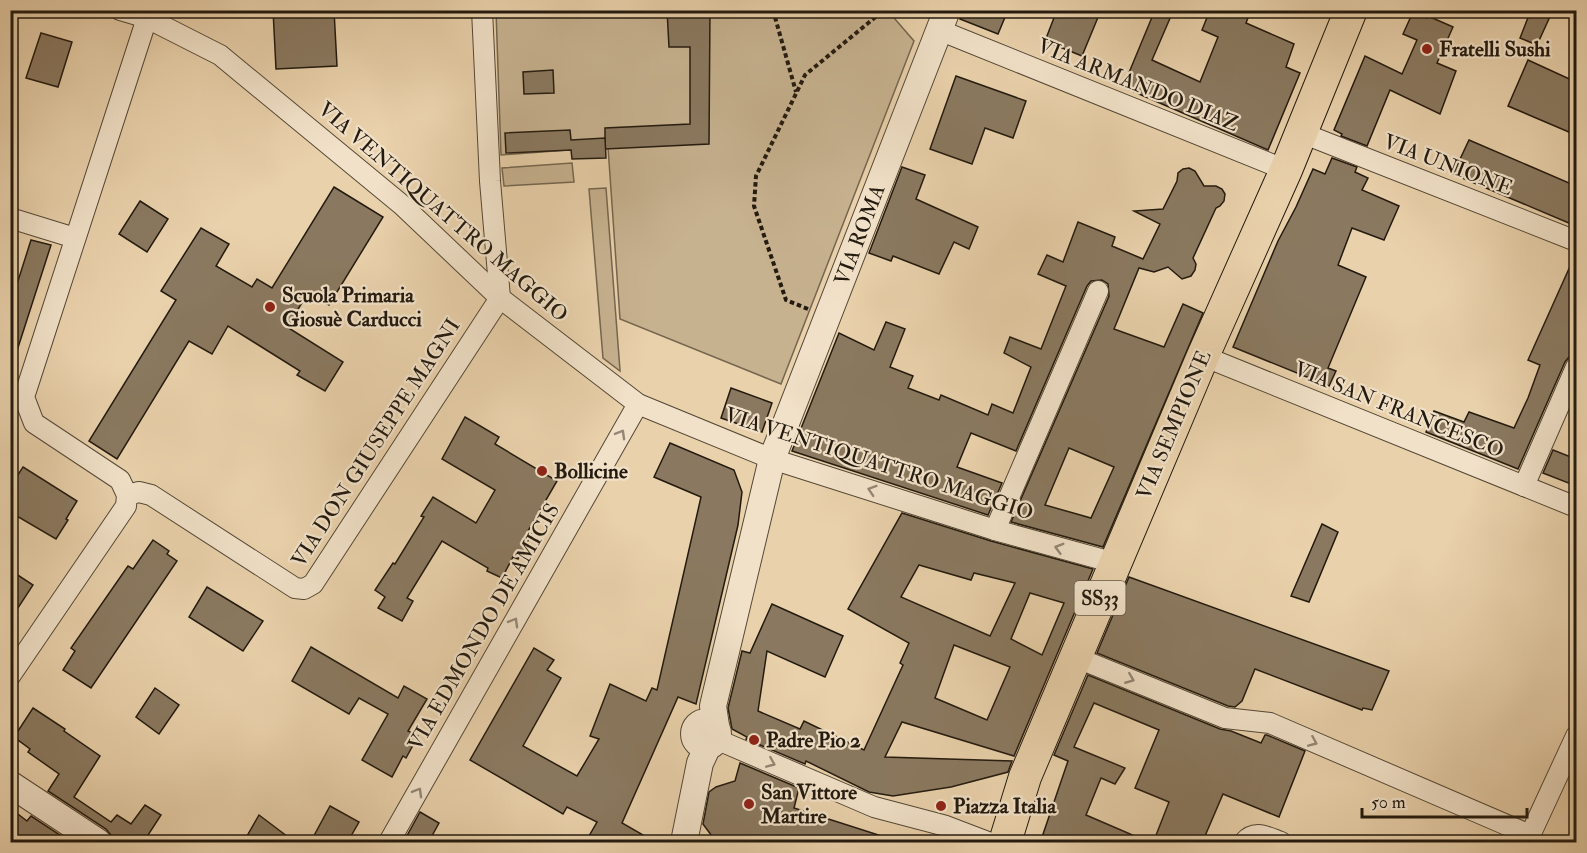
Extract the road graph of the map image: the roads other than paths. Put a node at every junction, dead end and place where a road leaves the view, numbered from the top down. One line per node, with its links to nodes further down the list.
1 (120, 10): 4 (street, VIA VENTIQUATTRO MAGGIO)
2 (482, 10): 12 (street)
3 (1351, 10): 6 (main road, VIA SEMPIONE / SS33)
4 (147, 18): 9 (street); 12 (street, VIA VENTIQUATTRO MAGGIO)
5 (943, 20): 7 (street, VIA ARMANDO DIAZ); 16 (street, VIA ROMA)
6 (1302, 133): 7 (main road, VIA SEMPIONE / SS33); 10 (street, VIA UNIONE)
7 (1286, 170): 13 (main road, VIA SEMPIONE / SS33)
8 (10, 218): 9 (street)
9 (75, 238): 18 (street)
10 (1576, 241)
11 (1098, 291): 20 (street)
12 (500, 298): 15 (street, VIA VENTIQUATTRO MAGGIO); 18 (street, VIA DON GIUSEPPE MAGNI)
13 (1203, 356): 17 (street, VIA SAN FRANCESCO); 21 (main road, VIA SEMPIONE / SS33)
14 (1576, 367): 17 (street)
15 (638, 404): 16 (street, VIA VENTIQUATTRO MAGGIO); 30 (street, VIA EDMONDO DE AMICIS, one-way to 15)
16 (772, 459): 20 (street, VIA VENTIQUATTRO MAGGIO, one-way to 16); 24 (street, VIA ROMA)
17 (1524, 486): 19 (street, VIA SAN FRANCESCO)
18 (127, 495): 23 (street)
19 (1576, 507)
20 (995, 530): 21 (street, VIA VENTIQUATTRO MAGGIO, one-way to 20)
21 (1115, 563): 22 (main road, VIA SEMPIONE / SS33)
22 (1076, 657): 28 (street, one-way to 28); 33 (main road, VIA SEMPIONE / SS33)
23 (10, 676)
24 (708, 735): 31 (street, VIA ROMA); 32 (street, one-way to 32)
25 (1576, 736): 26 (street)
26 (1569, 772): 28 (street)
27 (10, 784): 29 (street)
28 (1528, 839)
29 (98, 843)
30 (389, 843)
31 (684, 843)
32 (988, 843)
33 (1005, 843)
34 (1244, 843): 35 (street)
35 (1281, 843)

